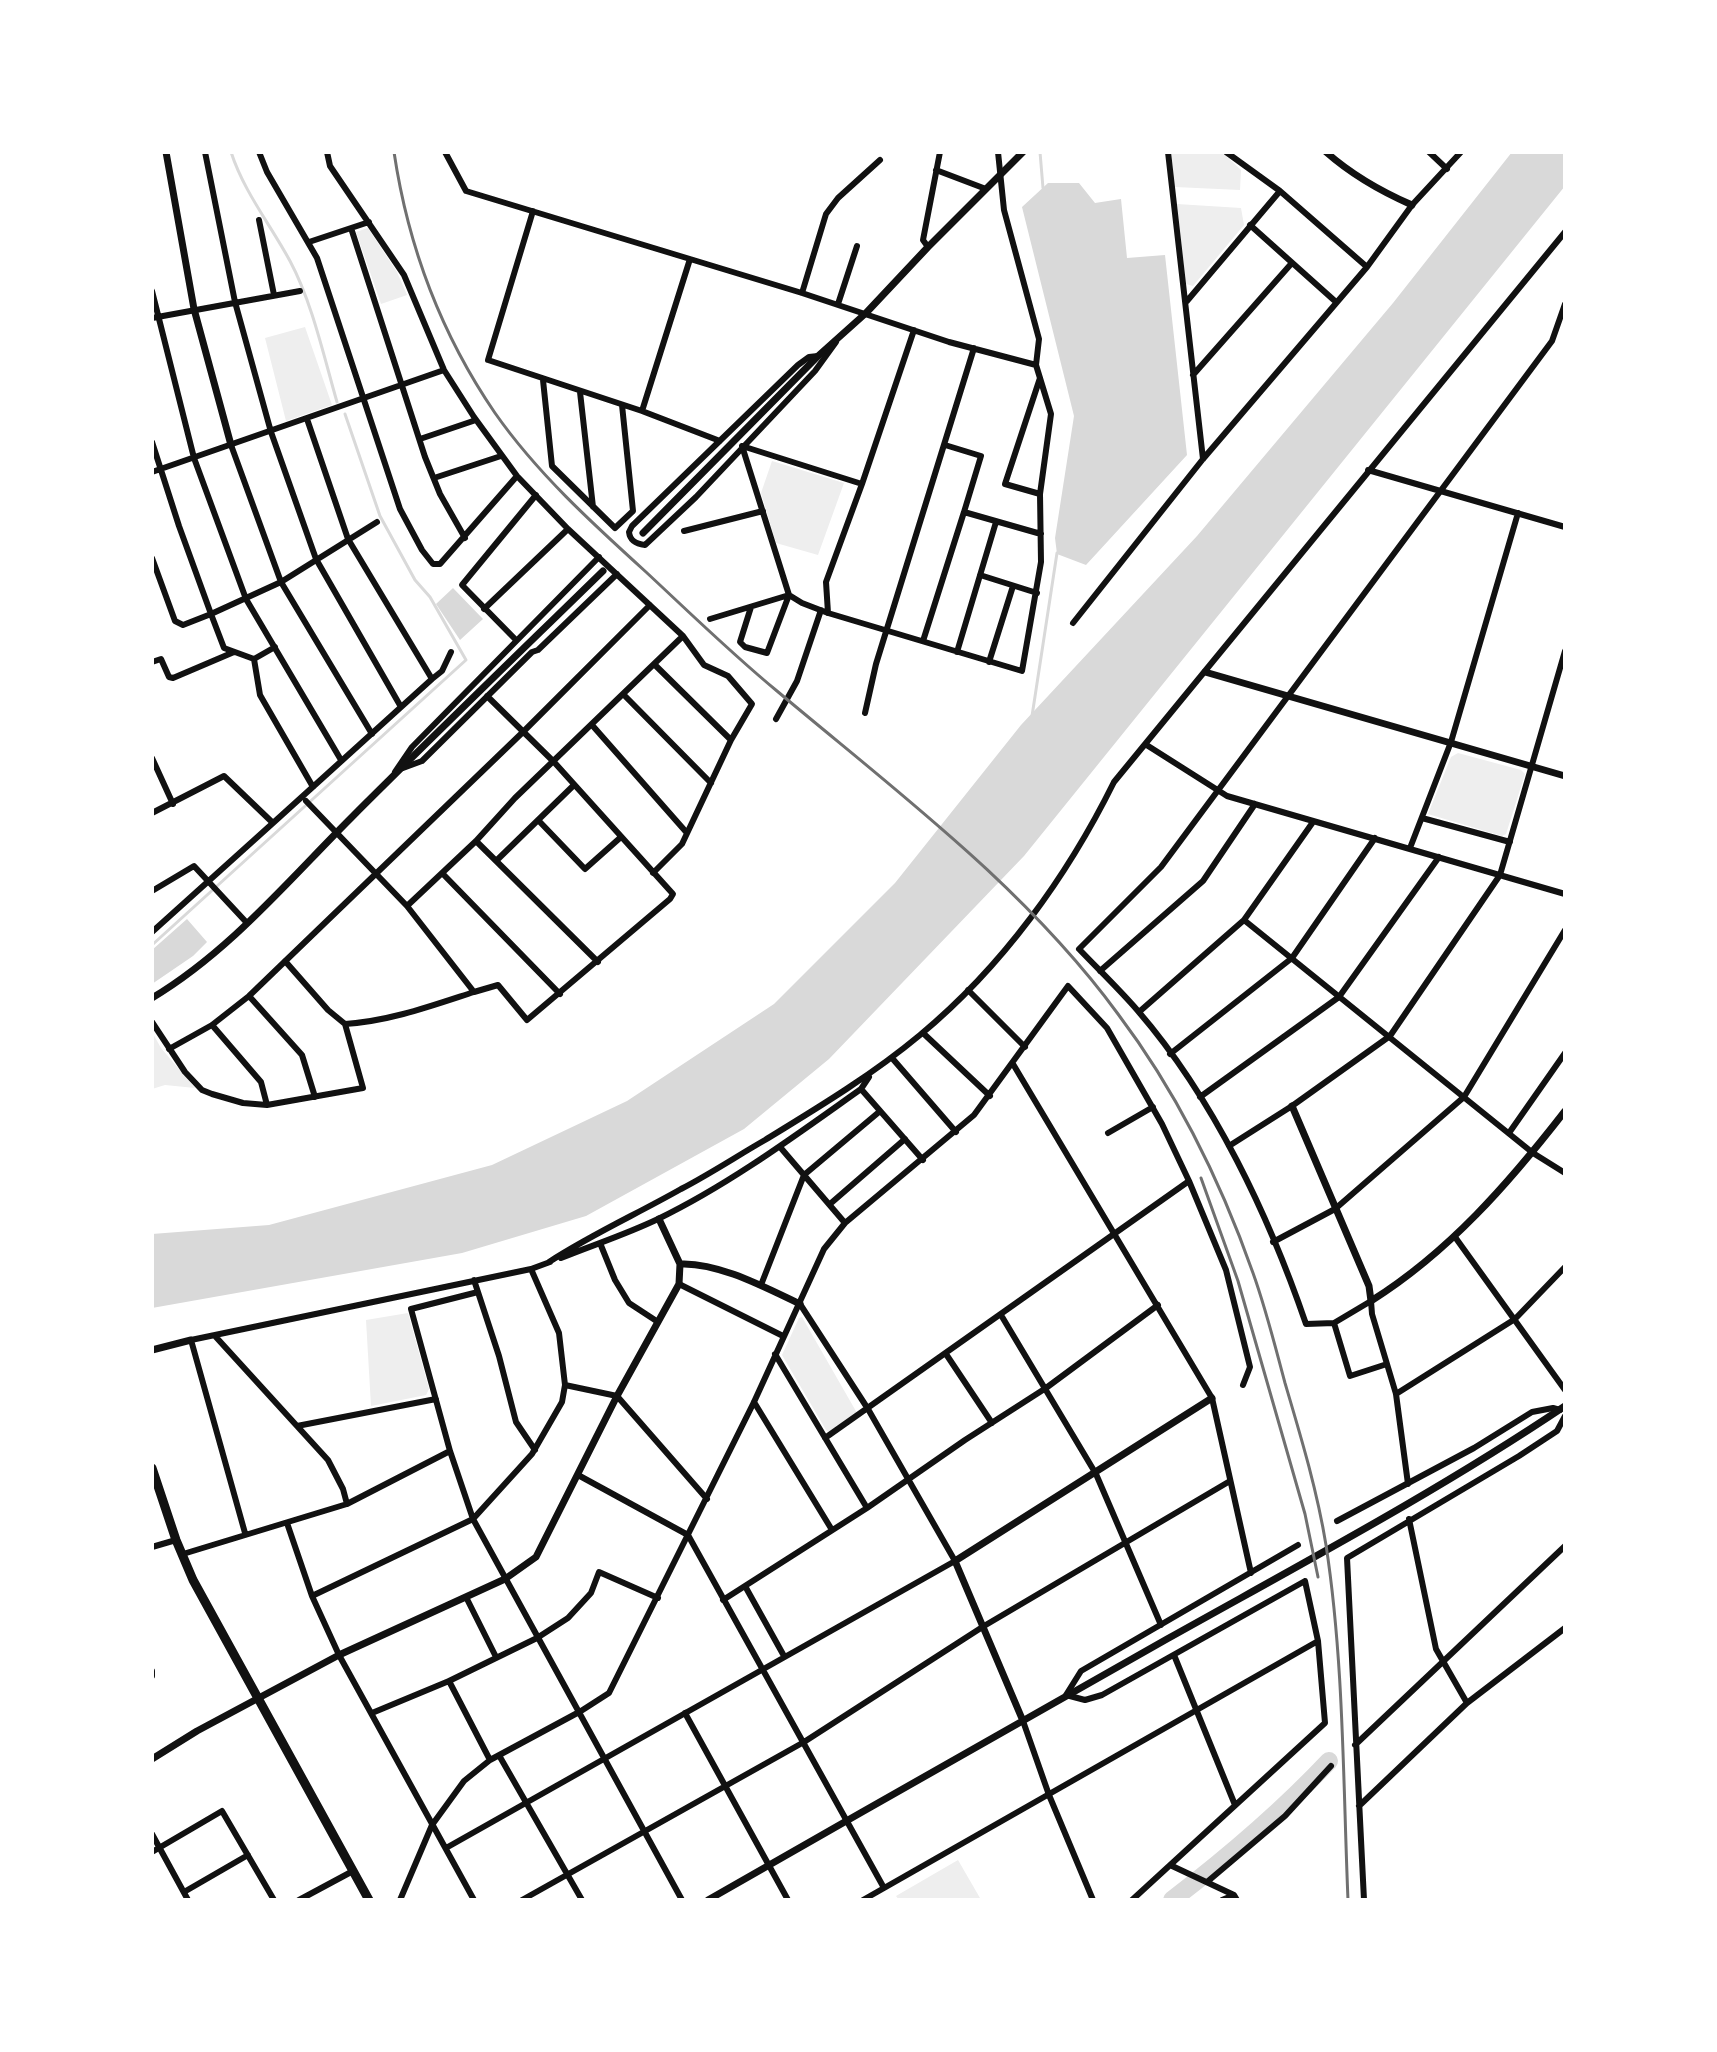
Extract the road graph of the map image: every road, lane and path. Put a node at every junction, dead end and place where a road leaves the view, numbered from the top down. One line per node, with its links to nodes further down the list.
1 (166, 152): 42 (street)
2 (205, 152): 37 (street)
3 (259, 152): 27 (street)
4 (327, 152): 23 (street)
5 (445, 152): 21 (street)
6 (940, 152): 16 (street)
7 (998, 152): 17 (street)
8 (1023, 152): 17 (street)
9 (1168, 152): 38 (street)
10 (1226, 152): 19 (street)
11 (1326, 152): 20 (street)
12 (1429, 152): 15 (street)
13 (1461, 152): 15 (street)
14 (880, 160): 35 (street)
15 (1447, 169): 20 (street)
16 (936, 170): 18 (street); 29 (street)
17 (999, 177): 18 (street); 49 (street)
18 (986, 189): 29 (street)
19 (1280, 191): 24 (street); 32 (street)
20 (1412, 205): 32 (street)
21 (533, 211): 30 (street); 53 (street)
22 (259, 220): 36 (street)
23 (369, 222): 25 (street); 50 (street)
24 (1250, 225): 31 (street); 38 (street)
25 (351, 228): 27 (street); 54 (street)
26 (1565, 232): 72 (street)
27 (309, 242): 56 (street)
28 (857, 246): 40 (street)
29 (928, 247): 43 (street)
30 (690, 259): 35 (street); 58 (street)
31 (1291, 264): 39 (street); 51 (street)
32 (1367, 267): 39 (street)
33 (152, 291): 44 (street)
34 (300, 291): 36 (street)
35 (802, 293): 40 (street)
36 (274, 295): 37 (street)
37 (235, 302): 42 (street); 61 (street)
38 (1186, 302): 51 (street)
39 (1336, 302): 70 (street)
40 (838, 304): 43 (street)
41 (1565, 304): 76 (street)
42 (194, 309): 44 (street); 65 (street)
43 (866, 313): 45 (street); 46 (street)
44 (155, 318): 69 (street)
45 (914, 330): 47 (street); 75 (street)
46 (838, 337): 48 (street); 67 (street)
47 (974, 348): 49 (street); 66 (street)
48 (818, 356): 63 (street); 88 (street)
49 (1036, 365): 52 (street)
50 (444, 370): 54 (street); 60 (street)
51 (1193, 375): 70 (street)
52 (1040, 378): 77 (street); 77 (street)
53 (543, 380): 55 (street); 79 (street)
54 (403, 386): 56 (street); 62 (street)
55 (580, 392): 57 (street); 79 (street)
56 (363, 398): 59 (street); 90 (street)
57 (622, 405): 58 (street); 79 (street)
58 (642, 411): 63 (street)
59 (307, 419): 61 (street); 91 (street)
60 (476, 420): 62 (street); 68 (street)
61 (271, 432): 65 (street); 94 (street)
62 (420, 439): 74 (street)
63 (720, 441): 67 (street)
64 (152, 442): 71 (street)
65 (231, 445): 69 (street); 98 (street)
66 (945, 445): 81 (street); 110 (street)
67 (742, 446): 75 (street); 80 (street)
68 (501, 456): 73 (street); 74 (street)
69 (194, 458): 71 (street); 102 (street)
70 (1203, 459): 109 (street)
71 (156, 470): 107 (street)
72 (1368, 470): 76 (street); 123 (street)
73 (517, 476): 78 (street); 90 (street)
74 (434, 478): 90 (street)
75 (862, 484): 106 (street)
76 (1440, 491): 82 (street); 126 (street)
77 (1040, 494): 89 (street)
78 (536, 495): 86 (street); 105 (street)
79 (593, 507)
80 (763, 511): 87 (street); 101 (street)
81 (964, 512): 84 (street); 113 (street)
82 (1518, 513): 85 (street); 135 (street)
83 (377, 522): 91 (street)
84 (996, 522): 89 (street); 97 (street)
85 (1565, 527)
86 (568, 529): 92 (street); 105 (street)
87 (684, 531)
88 (643, 533)
89 (1041, 534): 100 (street)
90 (465, 538)
91 (348, 539): 94 (street); 124 (street)
92 (599, 557): 96 (street); 112 (street)
93 (152, 558): 107 (street)
94 (316, 559): 98 (street); 128 (street)
95 (603, 571): 141 (street)
96 (617, 574): 103 (street); 127 (street)
97 (980, 575): 99 (street); 118 (street)
98 (281, 582): 102 (street); 133 (street)
99 (1013, 586): 100 (street); 121 (street)
100 (1037, 593): 121 (street)
101 (789, 595): 104 (street); 104 (street); 106 (street)
102 (246, 599): 107 (street); 114 (street)
103 (650, 605): 111 (street); 132 (street)
104 (751, 607): 108 (street)
105 (484, 609): 112 (street)
106 (824, 612): 110 (street); 130 (street)
107 (211, 614): 116 (street)
108 (710, 619)
109 (1073, 623)
110 (887, 630): 113 (street); 129 (street)
111 (683, 636): 122 (street); 134 (street)
112 (516, 640): 143 (street)
113 (923, 641): 118 (street)
114 (275, 647): 119 (street); 138 (street)
115 (1565, 651): 140 (street)
116 (234, 652): 119 (street); 120 (street)
117 (451, 652): 124 (street)
118 (957, 652): 121 (street)
119 (254, 659): 146 (street)
120 (152, 662)
121 (989, 662)
122 (654, 664): 125 (street); 134 (street)
123 (1205, 672): 126 (street); 136 (street)
124 (432, 679): 128 (street)
125 (624, 695): 131 (street); 144 (street)
126 (1288, 695): 135 (street); 147 (street)
127 (487, 696): 132 (street); 141 (street)
128 (401, 707): 133 (street)
129 (865, 713)
130 (776, 719)
131 (592, 725): 139 (street); 156 (street)
132 (523, 732): 139 (street); 165 (street)
133 (372, 734): 138 (street)
134 (731, 740): 144 (street)
135 (1451, 742): 140 (street); 152 (street)
136 (1145, 744): 147 (street); 181 (street)
137 (152, 758): 149 (street)
138 (341, 760): 146 (street)
139 (554, 762): 145 (street); 160 (street)
140 (1533, 766): 142 (street); 161 (street)
141 (399, 769): 143 (street)
142 (1565, 776)
143 (391, 778): 157 (street)
144 (711, 783): 156 (street)
145 (574, 785): 153 (street); 158 (street)
146 (313, 787): 155 (street)
147 (1218, 791): 150 (street); 180 (street)
148 (306, 801): 157 (street)
149 (173, 804): 151 (street); 155 (street)
150 (1255, 804): 154 (street); 180 (street)
151 (152, 813)
152 (1422, 818): 161 (street); 162 (street)
153 (538, 820): 158 (street); 164 (street)
154 (1313, 822): 159 (street); 173 (street)
155 (273, 823): 169 (street)
156 (687, 833): 167 (street)
157 (335, 834): 165 (street); 174 (street)
158 (621, 837): 167 (street)
159 (1375, 838): 162 (street); 177 (street)
160 (476, 841): 164 (street); 166 (street)
161 (1510, 842): 168 (street)
162 (1410, 848): 163 (street)
163 (1439, 857): 168 (street); 185 (street)
164 (496, 861): 179 (street)
165 (374, 873): 172 (street); 178 (street)
166 (442, 873): 172 (street); 183 (street)
167 (653, 873): 179 (street)
168 (1500, 875): 171 (street); 192 (street)
169 (210, 883): 170 (street); 174 (street); 176 (street)
170 (152, 891)
171 (1565, 894)
172 (407, 906): 182 (street)
173 (1244, 920): 177 (street); 187 (street)
174 (247, 923): 186 (street)
175 (1565, 930): 204 (street)
176 (152, 932)
177 (1292, 958): 185 (street); 196 (street)
178 (285, 961): 184 (street); 189 (street)
179 (598, 962): 183 (street)
180 (1100, 971): 187 (street)
181 (968, 990): 191 (street); 193 (street)
182 (474, 992): 183 (street); 189 (street)
183 (560, 994)
184 (249, 996): 190 (street); 202 (street)
185 (1339, 997): 192 (street); 203 (street)
186 (152, 998)
187 (1139, 1012): 196 (street)
188 (152, 1022): 194 (street)
189 (345, 1024): 202 (street)
190 (212, 1025): 194 (street); 205 (street)
191 (923, 1033): 197 (street); 201 (street)
192 (1390, 1036): 204 (street); 206 (street)
193 (1025, 1047): 198 (street); 207 (street)
194 (169, 1049): 205 (street)
195 (1565, 1053): 212 (street)
196 (1170, 1054): 203 (street)
197 (892, 1058): 199 (street); 210 (street)
198 (1013, 1064): 201 (street); 225 (street)
199 (871, 1074): 200 (street); 229 (street)
200 (861, 1089): 209 (street); 215 (street)
201 (990, 1096): 210 (street)
202 (315, 1097): 205 (street)
203 (1200, 1097): 214 (street)
204 (1464, 1097): 212 (street); 222 (street)
205 (267, 1105)
206 (1292, 1106): 214 (street); 222 (street)
207 (1153, 1107): 211 (street); 220 (street)
208 (1565, 1111): 216 (street)
209 (879, 1112): 213 (street); 219 (street)
210 (956, 1132): 217 (street)
211 (1108, 1133)
212 (1509, 1133): 216 (street)
213 (905, 1139): 217 (street); 221 (street)
214 (1229, 1146): 227 (street)
215 (780, 1147): 219 (street); 223 (street)
216 (1533, 1153): 218 (street); 226 (street)
217 (923, 1160): 224 (street)
218 (1565, 1173)
219 (804, 1175): 221 (street); 235 (street)
220 (1189, 1181): 225 (street); 252 (street)
221 (830, 1204): 224 (street)
222 (1335, 1209): 227 (street); 237 (street)
223 (659, 1219): 228 (street); 230 (street)
224 (845, 1223): 238 (street)
225 (1114, 1233): 239 (street); 240 (street)
226 (1455, 1237): 237 (street); 241 (street)
227 (1273, 1242): 243 (street)
228 (600, 1243): 229 (street); 242 (street)
229 (549, 1262): 232 (street)
230 (680, 1264): 234 (street); 235 (street)
231 (1565, 1267): 241 (street)
232 (531, 1269): 233 (street); 251 (street)
233 (474, 1280): 236 (street); 244 (street)
234 (679, 1284): 242 (street); 245 (street)
235 (761, 1285): 238 (street)
236 (478, 1292): 258 (street); 265 (street)
237 (1371, 1301): 243 (street); 250 (street)
238 (800, 1304): 245 (street); 260 (street)
239 (1158, 1305): 253 (street); 257 (street)
240 (1001, 1315): 249 (street); 253 (street)
241 (1515, 1319): 254 (street); 255 (street)
242 (658, 1322): 256 (street)
243 (1334, 1323): 250 (street)
244 (215, 1336): 246 (street); 263 (street)
245 (783, 1336): 248 (street)
246 (191, 1340): 247 (street); 281 (street)
247 (152, 1350)
248 (775, 1354): 259 (street); 264 (street)
249 (946, 1354): 260 (street); 262 (street)
250 (1387, 1364): 255 (street)
251 (565, 1385): 256 (street); 265 (street)
252 (1243, 1385)
253 (1046, 1388): 262 (street); 268 (street)
254 (1565, 1390)
255 (1396, 1394): 272 (street)
256 (617, 1396): 269 (street); 273 (street)
257 (1212, 1398): 268 (street); 271 (street)
258 (436, 1399): 263 (street); 266 (street)
259 (754, 1402): 273 (street); 280 (street)
260 (868, 1409): 264 (street); 270 (street)
261 (1563, 1411): 272 (street); 277 (street); 309 (street)
262 (992, 1423): 270 (street)
263 (297, 1426): 274 (street)
264 (825, 1438): 275 (street)
265 (535, 1450): 276 (street)
266 (450, 1451): 274 (street); 276 (street)
267 (152, 1468): 283 (main road)
268 (1096, 1474): 284 (street); 289 (street)
269 (578, 1475): 282 (street); 291 (street)
270 (908, 1479): 275 (street); 289 (street)
271 (1230, 1481): 284 (street); 290 (street)
272 (1408, 1484): 278 (street)
273 (707, 1499): 282 (street)
274 (347, 1504): 279 (street)
275 (867, 1508): 280 (street)
276 (473, 1519): 291 (street); 293 (street)
277 (1409, 1519): 306 (street); 318 (street)
278 (1337, 1521)
279 (287, 1523): 281 (street); 293 (street)
280 (832, 1530): 292 (street)
281 (245, 1533): 288 (street)
282 (688, 1535): 295 (street); 296 (street)
283 (176, 1540): 287 (street); 288 (main road)
284 (1126, 1541): 297 (street); 298 (street)
285 (1298, 1545): 290 (street)
286 (1565, 1546): 306 (street)
287 (152, 1547)
288 (183, 1554): 310 (main road)
289 (955, 1561): 298 (street); 304 (street)
290 (1251, 1573): 297 (street)
291 (505, 1579): 294 (street); 300 (street)
292 (745, 1586): 296 (street); 304 (street)
293 (312, 1596): 302 (street)
294 (466, 1597): 302 (street); 305 (street)
295 (658, 1598): 300 (street); 313 (street)
296 (723, 1600): 307 (street)
297 (1161, 1625): 309 (street)
298 (984, 1626): 316 (street); 317 (street)
299 (1565, 1628): 311 (street)
300 (537, 1638): 305 (street); 313 (street)
301 (1318, 1641): 303 (street); 312 (street); 327 (street)
302 (339, 1655): 310 (street); 314 (street)
303 (1174, 1655): 309 (street); 312 (street)
304 (784, 1656): 307 (street)
305 (496, 1657): 308 (street)
306 (1442, 1662): 311 (street); 318 (street)
307 (763, 1669): 315 (street); 317 (street)
308 (449, 1681): 314 (street); 322 (street)
309 (1066, 1695): 316 (street)
310 (258, 1698): 321 (street); 339 (main road)
311 (1467, 1703): 328 (street)
312 (1197, 1709): 325 (street); 327 (street)
313 (581, 1711): 319 (street); 320 (street)
314 (372, 1713): 330 (street)
315 (685, 1713): 320 (street); 324 (street)
316 (1023, 1721): 325 (street); 329 (street)
317 (804, 1742): 324 (street); 329 (street)
318 (1355, 1745): 328 (street)
319 (500, 1757): 322 (street); 326 (street)
320 (605, 1758): 326 (street); 331 (street)
321 (152, 1759)
322 (490, 1760): 330 (street)
323 (1331, 1766): 341 (street)
324 (726, 1786): 331 (street); 337 (street)
325 (1049, 1795): 342 (street); 357 (street)
326 (528, 1802): 334 (street); 340 (street)
327 (1235, 1805): 338 (street)
328 (1359, 1806): 360 (street)
329 (847, 1821): 337 (street); 342 (street)
330 (432, 1825): 334 (street); 349 (street)
331 (646, 1832): 340 (street); 353 (street)
332 (152, 1834): 333 (street)
333 (159, 1848): 335 (street); 336 (street); 343 (street)
334 (446, 1848): 350 (street)
335 (152, 1852)
336 (248, 1855): 343 (street); 346 (street)
337 (769, 1865): 354 (street); 355 (street)
338 (1170, 1865): 341 (street); 358 (street)
339 (353, 1871): 347 (street); 348 (main road)
340 (568, 1874): 351 (street); 352 (street)
341 (1205, 1881): 344 (street)
342 (884, 1888): 356 (street)
343 (184, 1892): 345 (street)
344 (1236, 1897): 359 (street)
345 (188, 1900)
346 (274, 1900)
347 (299, 1900)
348 (369, 1900)
349 (400, 1900)
350 (474, 1900)
351 (522, 1900)
352 (582, 1900)
353 (682, 1900)
354 (708, 1900)
355 (788, 1900)
356 (863, 1900)
357 (1093, 1900)
358 (1132, 1900)
359 (1222, 1900)
360 (1364, 1900)

